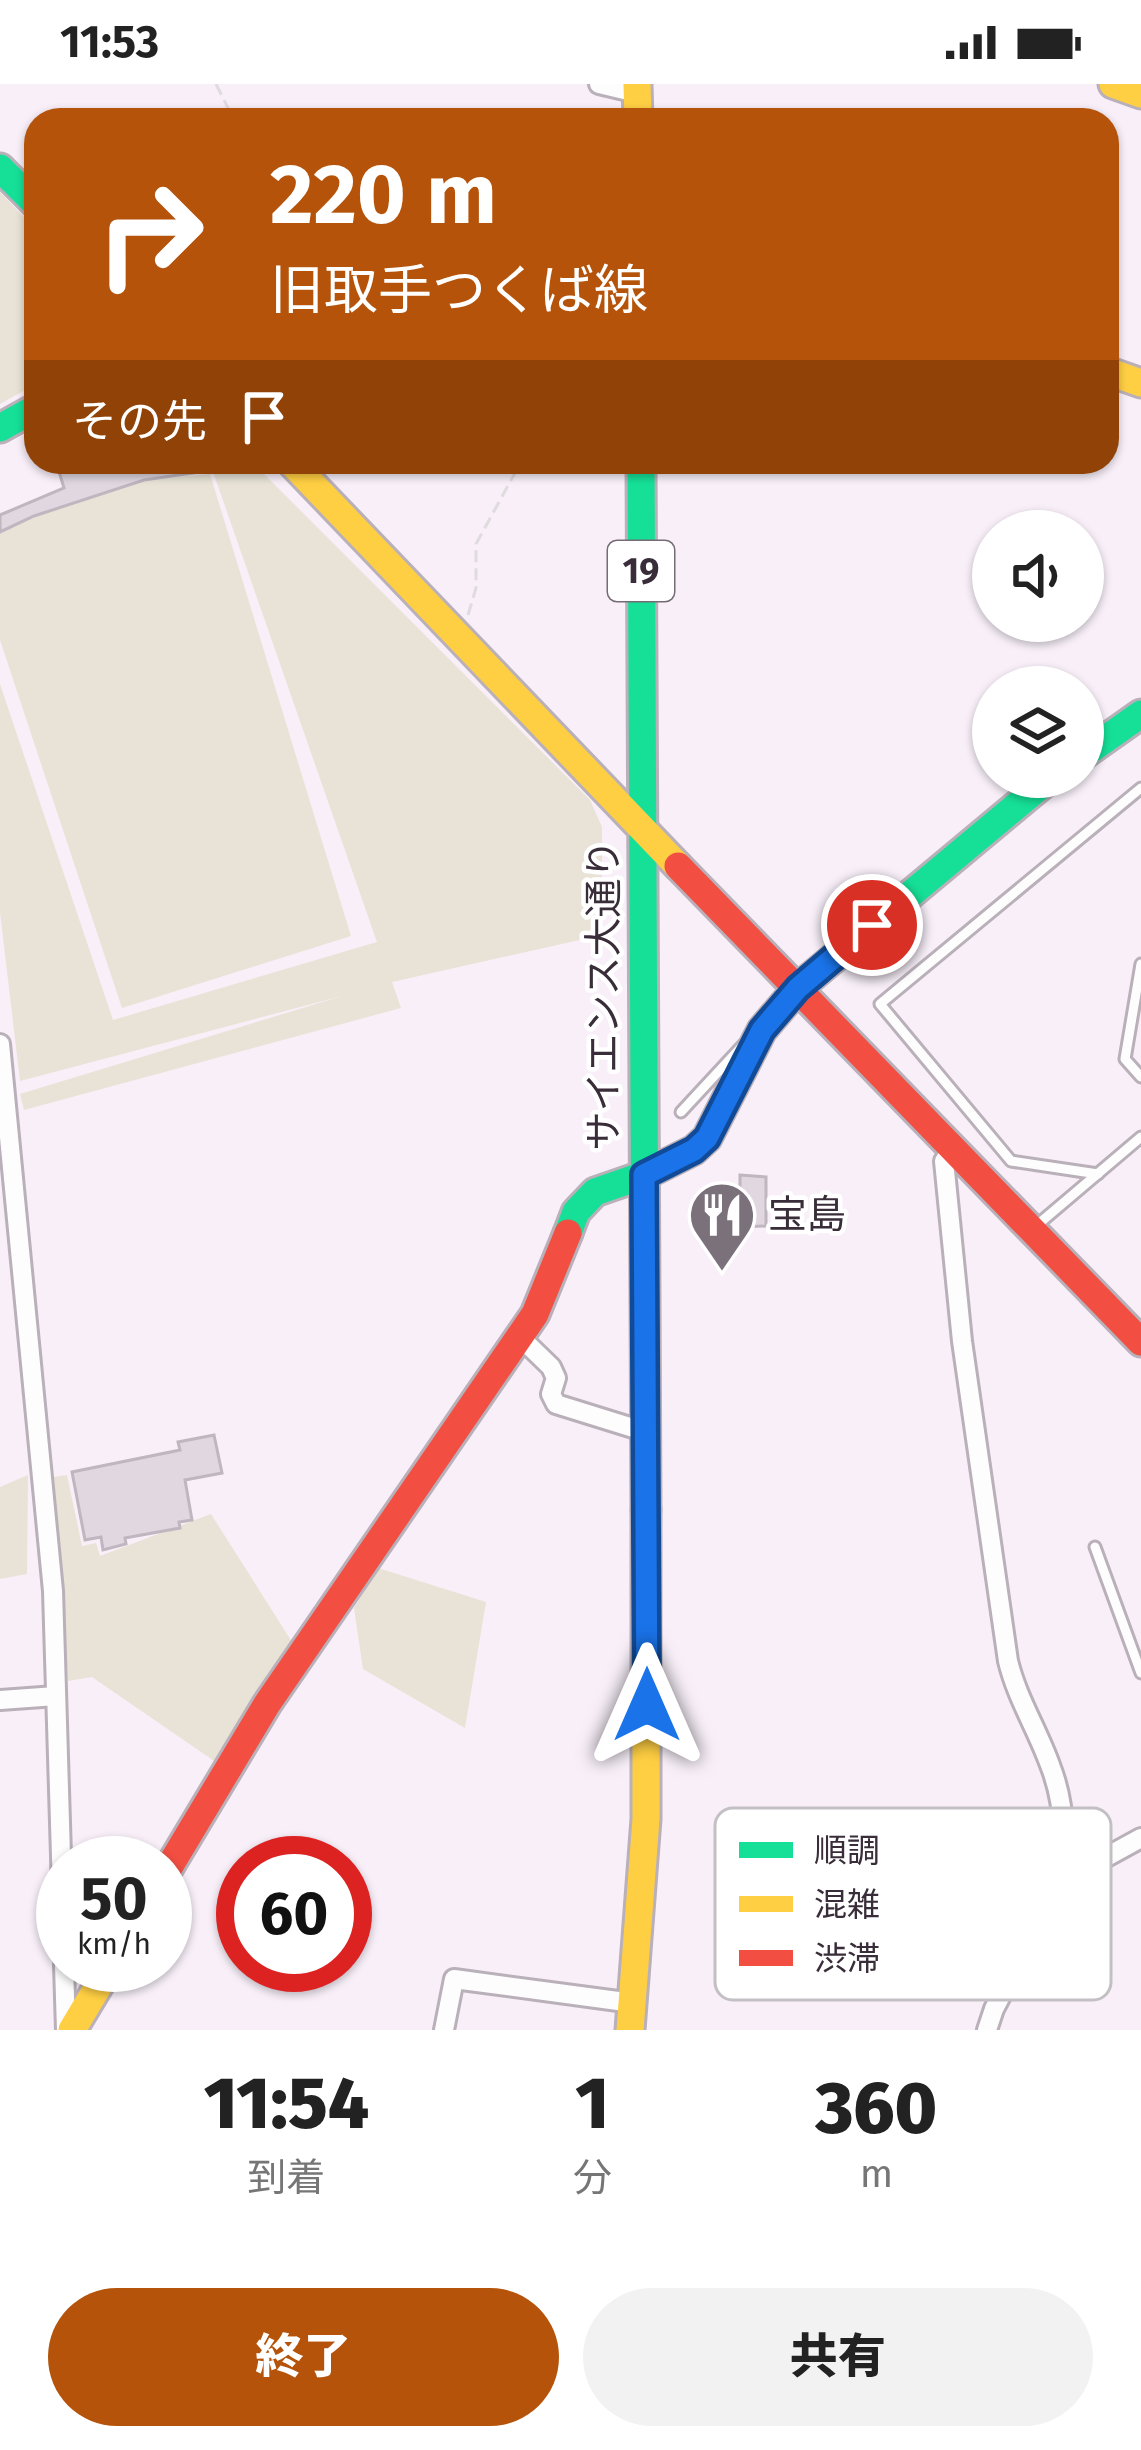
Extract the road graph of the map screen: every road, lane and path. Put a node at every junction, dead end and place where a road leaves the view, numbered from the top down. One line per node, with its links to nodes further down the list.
1 (599, 84): 4 (street)
2 (1113, 84): 3 (main road)
3 (1141, 94)
4 (638, 99)
5 (0, 168): 6 (main road)
6 (24, 192)
7 (302, 474): 10 (main road)
8 (514, 474): 10 (path)
9 (640, 474): 15 (main road, サイエンス大通り / 19)
10 (460, 640): 15 (main road)
11 (1141, 714): 12 (main road)
12 (1104, 740)
13 (1141, 788): 24 (lane)
14 (1026, 798): 17 (main road)
15 (641, 825): 17 (main road); 25 (main road, サイエンス大通り / 19)
16 (1141, 964): 20 (lane)
17 (798, 988): 18 (main road); 23 (main road)
18 (762, 1030): 21 (lane); 25 (main road)
19 (0, 1044): 32 (street)
20 (1141, 1077)
21 (681, 1112)
22 (1141, 1137): 24 (lane)
23 (953, 1148): 26 (main road); 34 (street)
24 (1098, 1174): 26 (lane)
25 (644, 1175): 27 (main road); 29 (main road, サイエンス大通り / 19)
26 (1032, 1229): 28 (main road)
27 (519, 1336): 29 (street); 36 (main road)
28 (1141, 1342)
29 (646, 1432): 42 (main road, サイエンス大通り / 19)
30 (1095, 1547): 31 (lane)
31 (1141, 1673)
32 (56, 1696): 33 (street); 35 (street)
33 (0, 1700)
34 (1061, 1808)
35 (60, 1836)
36 (188, 1836)
37 (1141, 1838): 38 (street)
38 (1111, 1854)
39 (66, 1992): 43 (street)
40 (94, 1992): 43 (main road)
41 (998, 2000): 45 (street)
42 (631, 2017): 44 (street)
43 (69, 2030)
44 (444, 2030)
45 (987, 2030)

